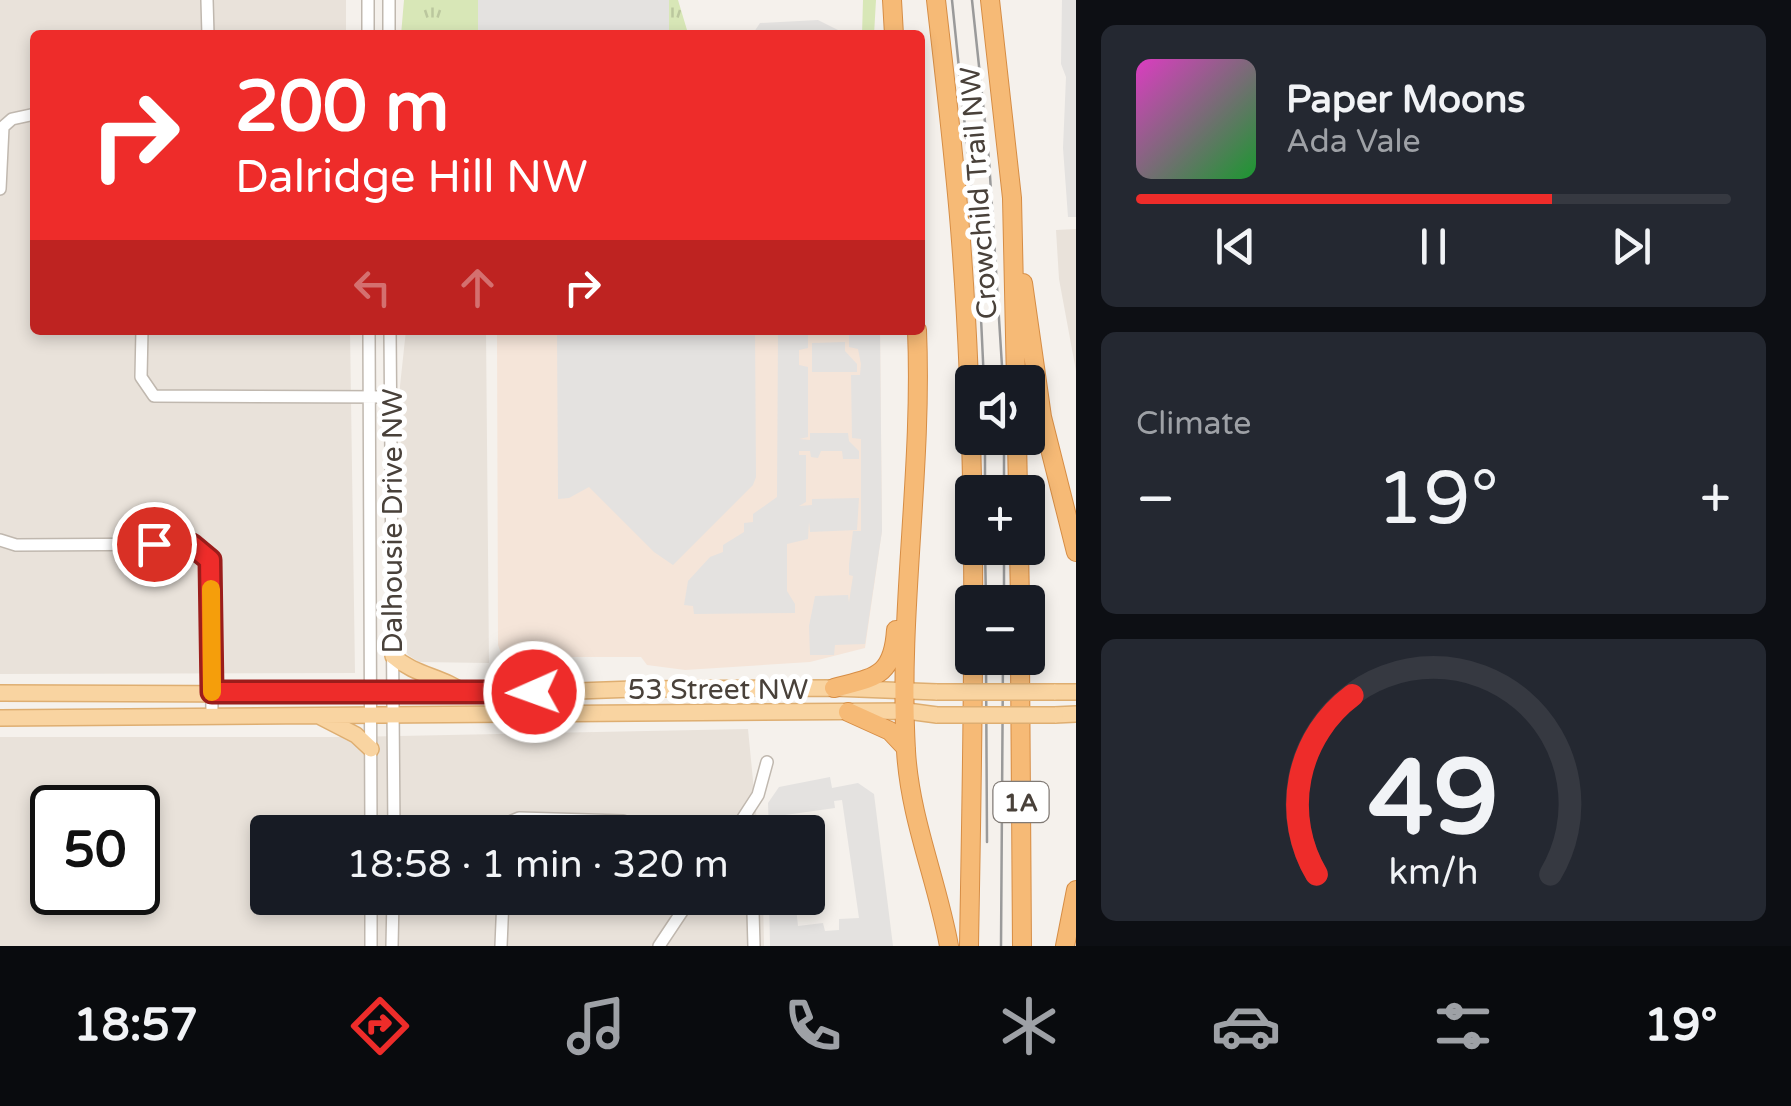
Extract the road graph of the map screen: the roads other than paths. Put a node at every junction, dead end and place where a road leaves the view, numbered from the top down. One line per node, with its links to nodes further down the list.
1 (207, 0): 7 (street)
2 (368, 0): 8 (street)
3 (389, 0): 9 (street)
4 (892, 0): 10 (highway)
5 (936, 0): 60 (highway, Crowchild Trail NW / 1A)
6 (990, 0): 13 (highway, Crowchild Trail NW)
7 (208, 30)
8 (368, 30)
9 (389, 30)
10 (894, 30)
11 (30, 115): 12 (street)
12 (0, 189)
13 (1012, 198): 18 (highway, Crowchild Trail NW); 23 (highway)
14 (142, 335): 20 (street)
15 (369, 335): 20 (street, Dalhousie Drive NW)
16 (390, 335): 19 (street, Dalhousie Drive NW)
17 (917, 335): 22 (highway)
18 (1016, 365)
19 (391, 397): 20 (street); 24 (street, Dalhousie Drive NW)
20 (370, 398): 31 (street, Dalhousie Drive NW)
21 (0, 540): 28 (street)
22 (908, 551): 26 (highway); 27 (highway)
23 (1076, 552)
24 (392, 656): 32 (street, Dalhousie Drive NW); 33 (main road)
25 (1020, 675): 61 (highway, 1A)
26 (834, 688): 27 (main road, 53 Street NW); 33 (main road, 53 Street NW)
27 (906, 690): 29 (main road, 53 Street NW, bridge); 34 (highway)
28 (212, 692): 30 (main road, 53 Street NW); 31 (main road, 53 Street NW); 40 (street)
29 (1076, 692)
30 (0, 693)
31 (370, 694): 32 (main road, 53 Street NW); 38 (street, Dalhousie Drive NW)
32 (394, 694): 33 (main road, 53 Street NW); 39 (street, Dalhousie Drive NW)
33 (468, 695)
34 (906, 711): 35 (main road, 53 Street NW); 36 (main road, 53 Street NW, bridge); 42 (highway)
35 (848, 712): 39 (main road, 53 Street NW); 42 (highway)
36 (1076, 714)
37 (318, 715): 38 (main road, 53 Street NW); 40 (main road, 53 Street NW); 43 (main road)
38 (372, 715): 39 (main road, 53 Street NW); 43 (street, Dalhousie Drive NW)
39 (394, 715): 46 (street, Dalhousie Drive NW)
40 (212, 716): 41 (main road, 53 Street NW)
41 (0, 718)
42 (906, 748): 59 (highway)
43 (371, 749): 45 (street, Dalhousie Drive NW)
44 (766, 762): 47 (street)
45 (371, 815)
46 (394, 815)
47 (745, 815)
48 (1076, 890): 62 (highway)
49 (371, 915): 54 (street)
50 (393, 915): 55 (street)
51 (503, 915): 56 (street)
52 (679, 915): 57 (street)
53 (753, 915): 58 (street)
54 (371, 946)
55 (392, 946)
56 (502, 946)
57 (658, 946)
58 (754, 946)
59 (949, 946)
60 (969, 946)
61 (1022, 946)
62 (1065, 946)

